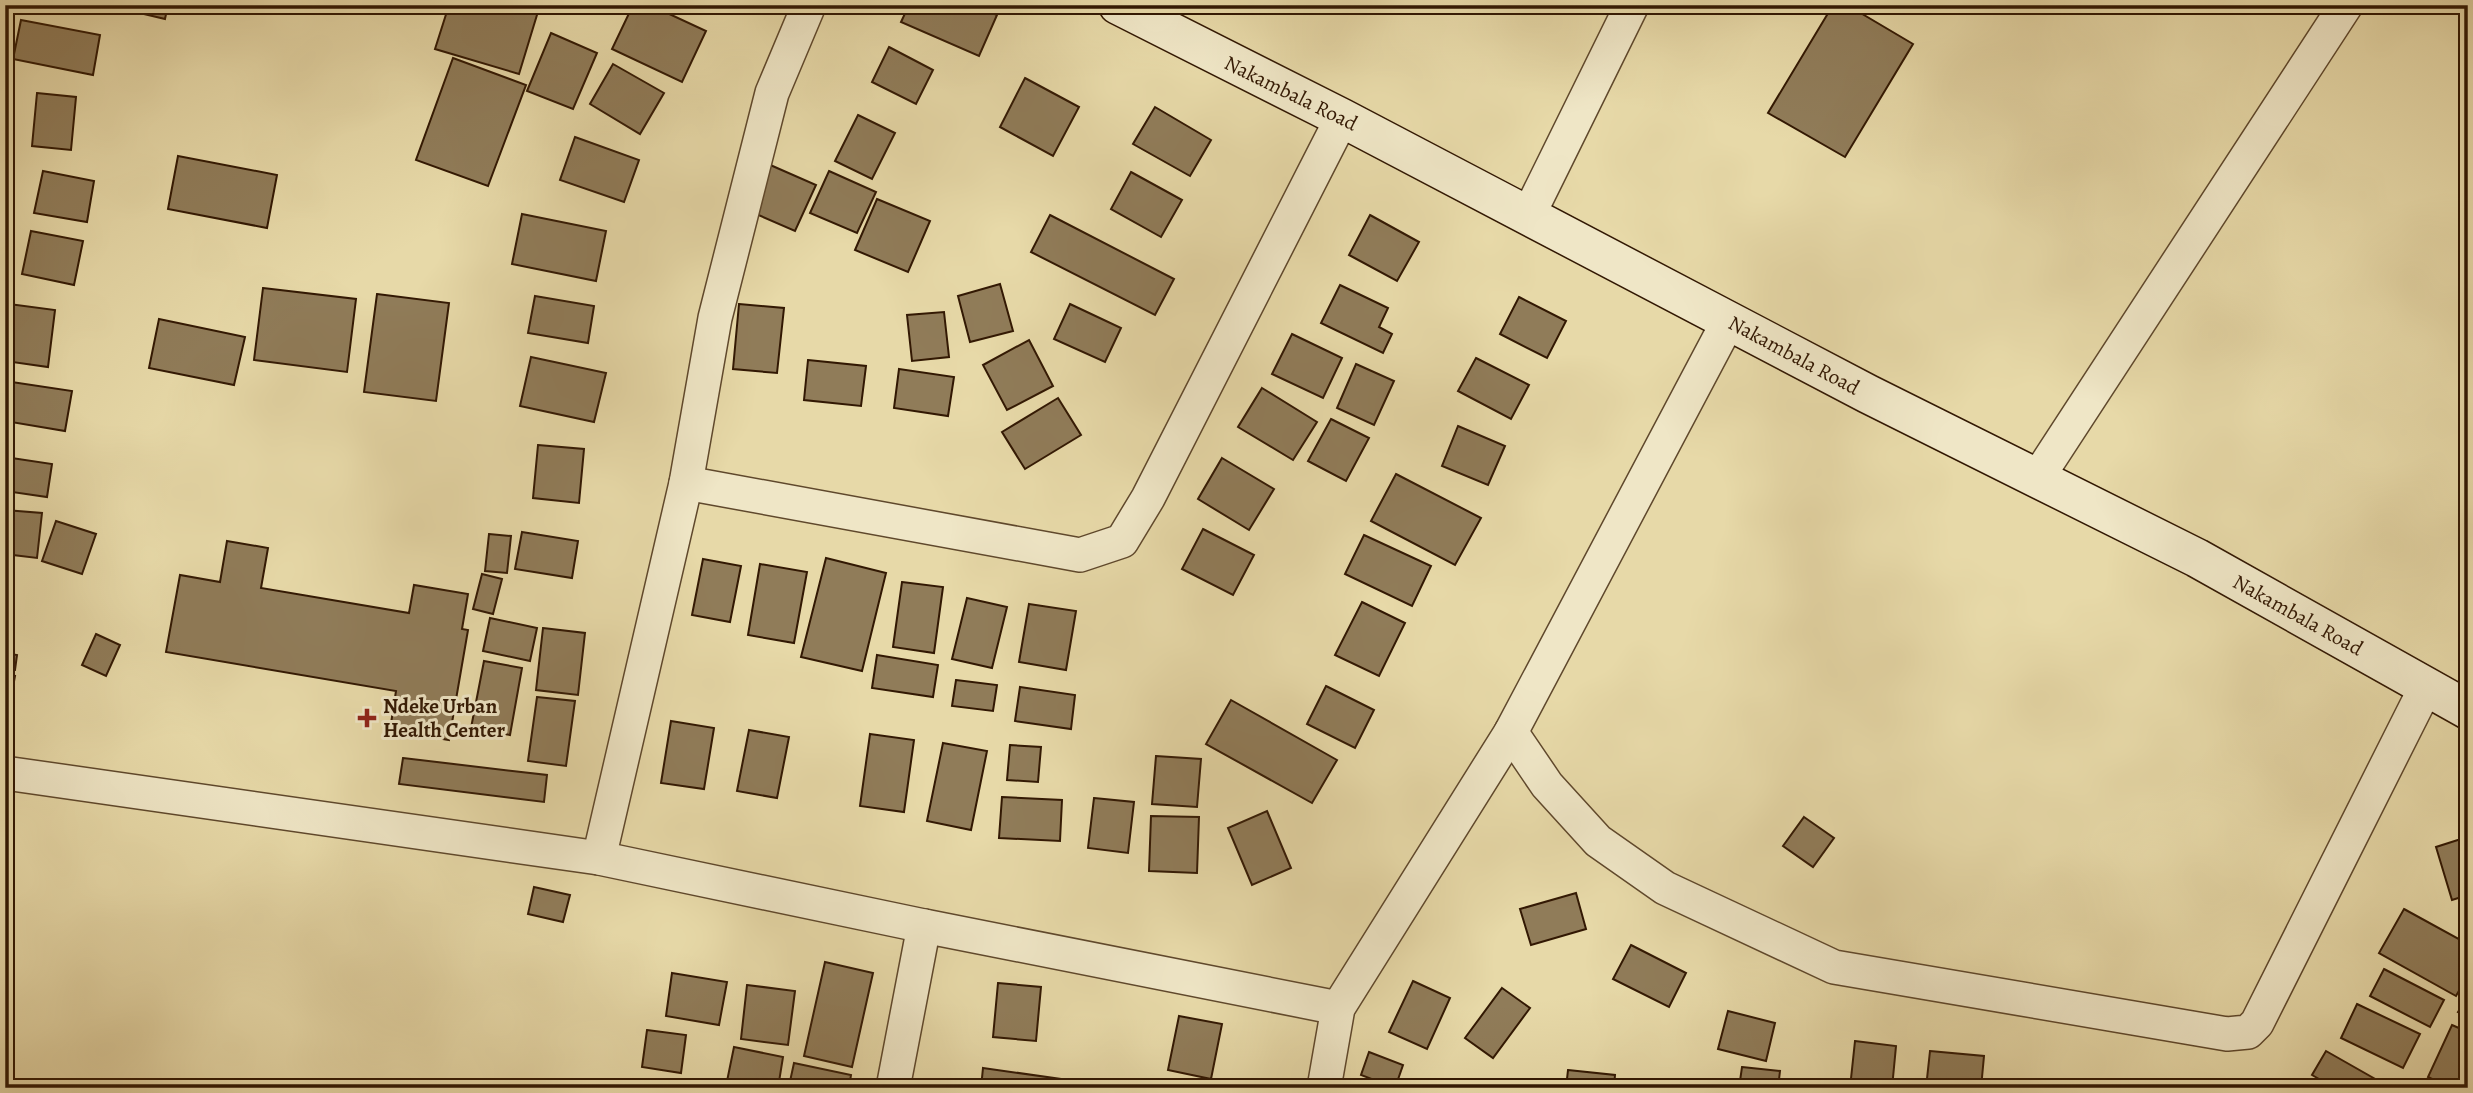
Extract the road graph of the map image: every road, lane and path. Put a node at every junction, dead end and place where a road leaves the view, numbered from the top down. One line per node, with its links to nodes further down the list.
1 (809, 5): 9 (street)
2 (1118, 5): 5 (main road, Nakambala Road)
3 (1632, 5): 6 (street)
4 (2346, 5): 8 (street)
5 (1342, 118): 6 (main road, Nakambala Road); 9 (street)
6 (1528, 216): 7 (main road, Nakambala Road)
7 (1729, 320): 8 (main road, Nakambala Road); 12 (street)
8 (2036, 480): 10 (main road, Nakambala Road)
9 (686, 483): 14 (street)
10 (2427, 687): 11 (main road, Nakambala Road); 12 (street)
11 (2468, 710)
12 (1511, 732): 16 (street)
13 (5, 773): 14 (street)
14 (599, 858): 15 (street)
15 (924, 926): 16 (street); 17 (street)
16 (1338, 1008): 18 (street)
17 (892, 1088)
18 (1324, 1088)

